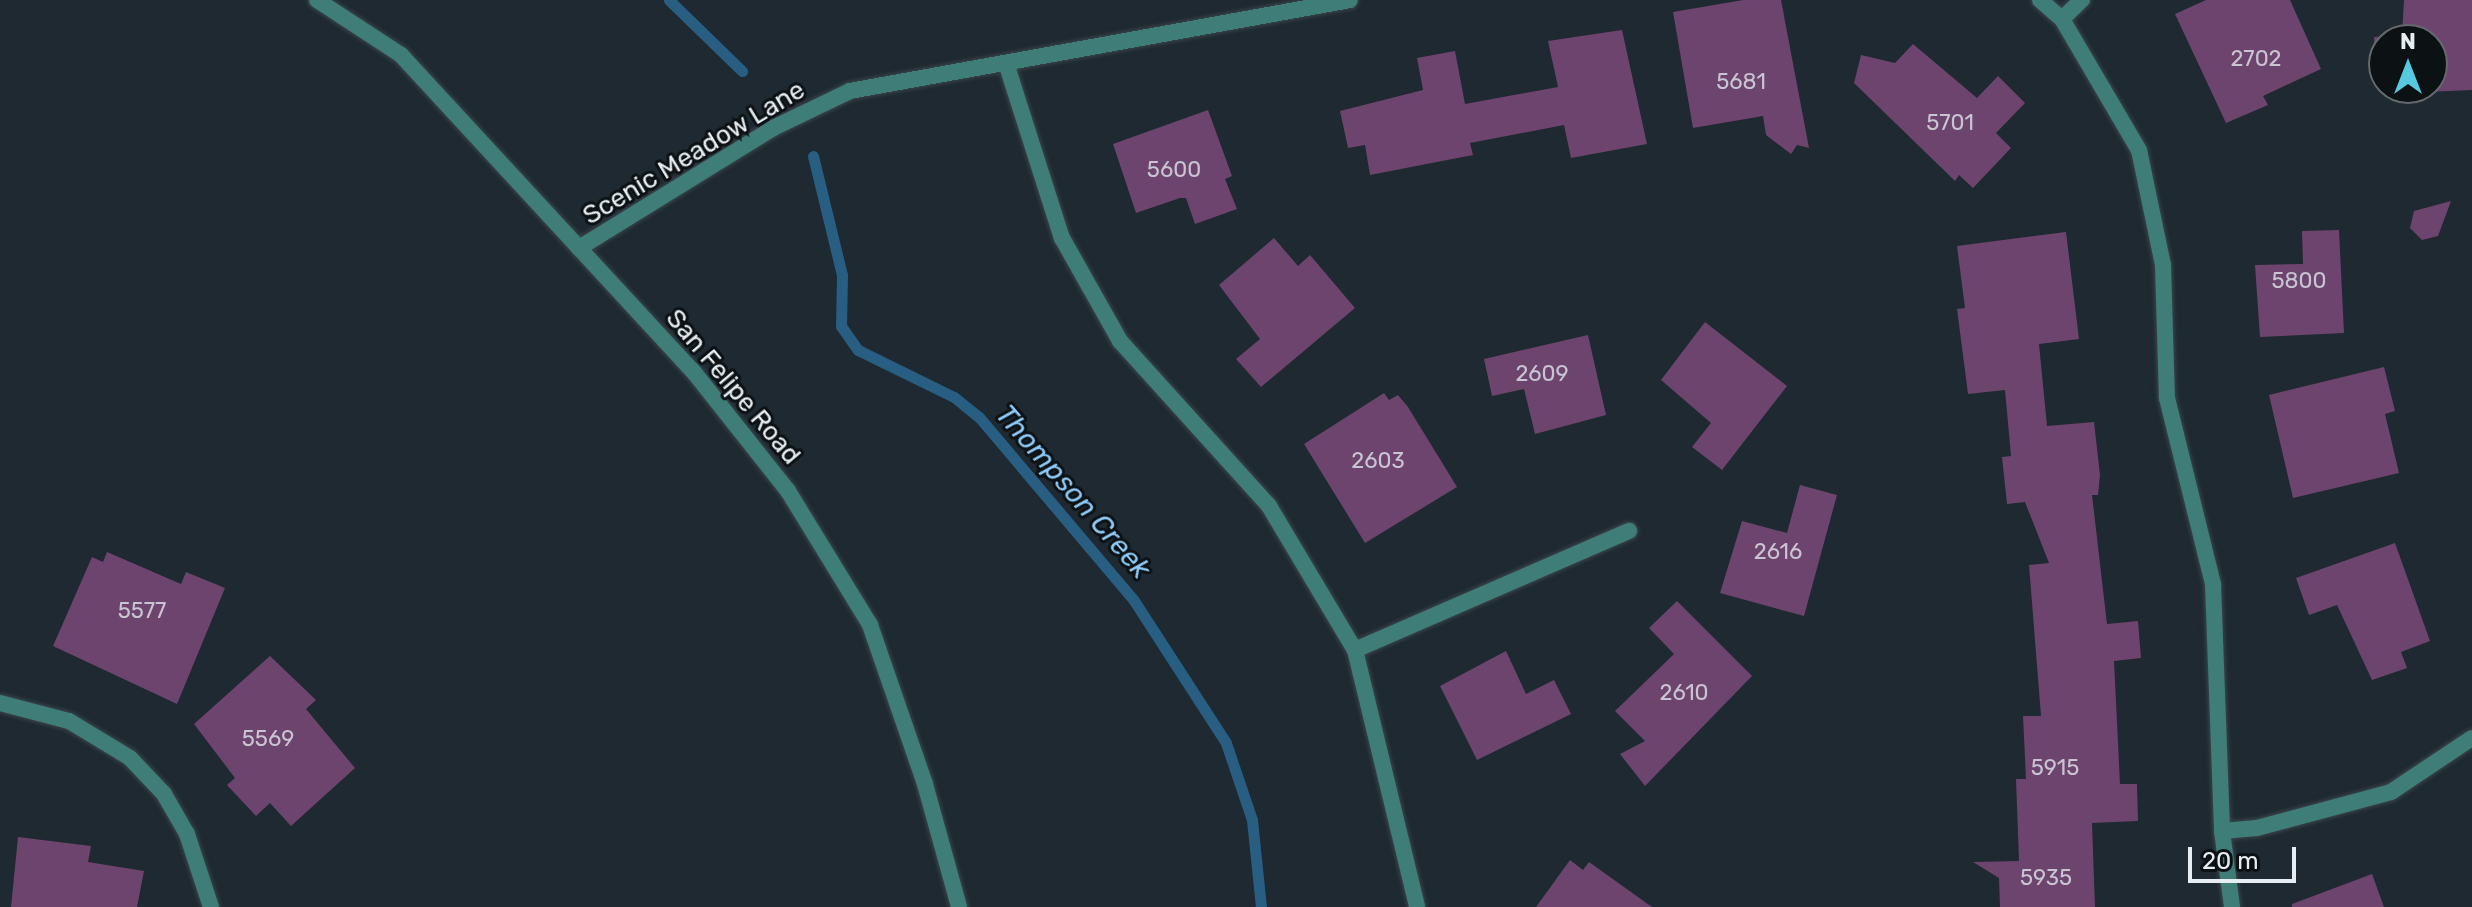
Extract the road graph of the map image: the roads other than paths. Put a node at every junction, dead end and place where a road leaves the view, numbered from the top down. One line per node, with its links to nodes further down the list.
1 (317, 0): 7 (street, San Felipe Road)
2 (1350, 0): 6 (street, Scenic Meadow Lane)
3 (2040, 0): 5 (street)
4 (2082, 0): 5 (street)
5 (2062, 19): 12 (street)
6 (1006, 63): 7 (street, Scenic Meadow Lane); 9 (street)
7 (579, 248): 14 (street, San Felipe Road)
8 (1629, 531): 9 (street)
9 (1355, 650): 15 (street)
10 (0, 703): 13 (street)
11 (2472, 738): 12 (street)
12 (2222, 831): 16 (street)
13 (211, 907)
14 (959, 907)
15 (1417, 907)
16 (2232, 907)

